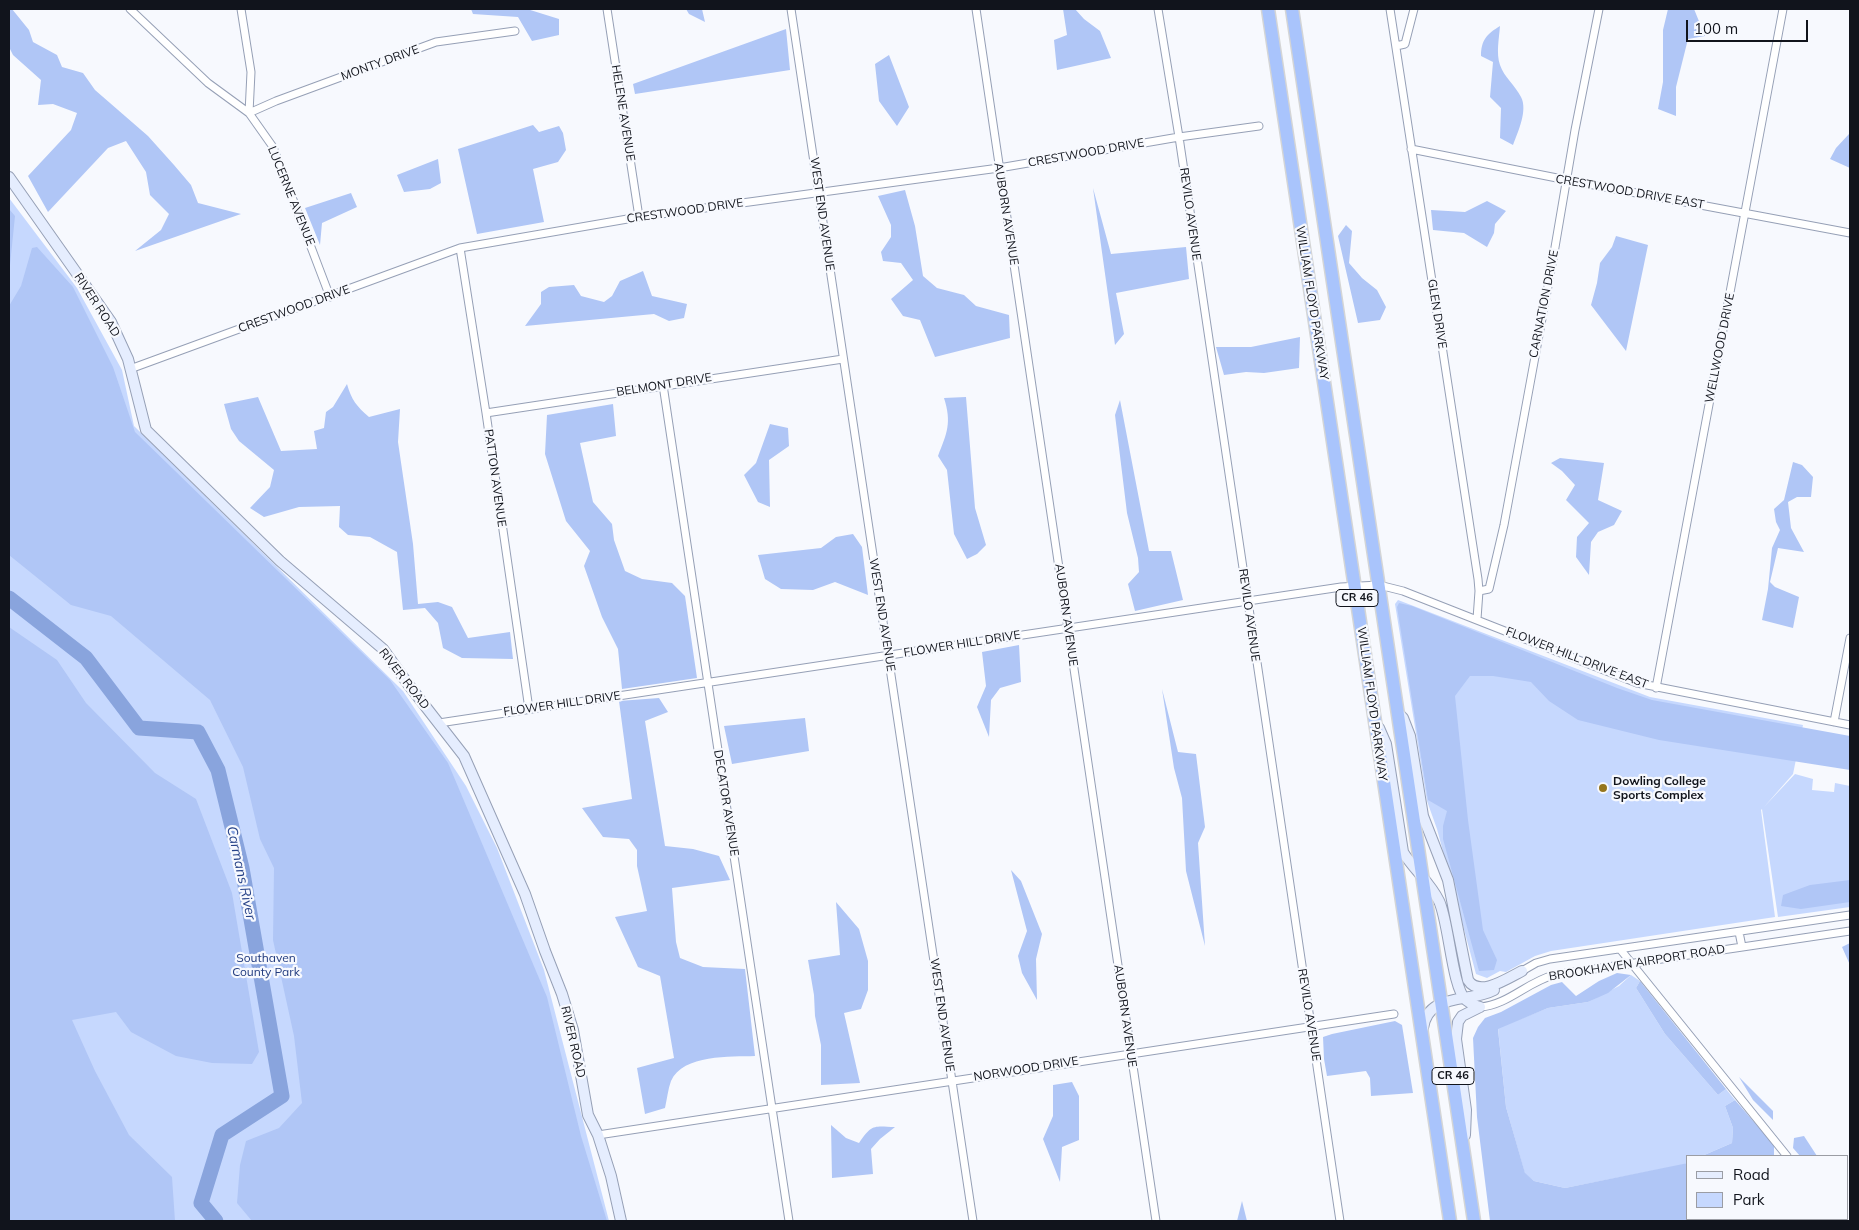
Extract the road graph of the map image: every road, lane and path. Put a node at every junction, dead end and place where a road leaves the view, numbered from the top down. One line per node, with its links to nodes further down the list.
1 (130, 9): 15 (street, LUCERNE AVENUE)
2 (241, 9): 15 (street)
3 (607, 9): 24 (street, HELENE AVENUE)
4 (791, 9): 22 (street, WEST END AVENUE)
5 (976, 9): 19 (street, AUBORN AVENUE)
6 (1158, 9): 17 (street, REVILO AVENUE)
7 (1268, 9): 32 (highway, WILLIAM FLOYD PARKWAY / CR 46)
8 (1292, 9): 32 (highway, WILLIAM FLOYD PARKWAY / CR 46)
9 (1390, 9): 14 (street, GLEN DRIVE)
10 (1414, 9): 14 (street)
11 (1598, 9): 21 (street, CARNATION DRIVE)
12 (1782, 9): 23 (street, WELLWOOD DRIVE)
13 (515, 30): 15 (street, MONTY DRIVE)
14 (1396, 46): 18 (street, GLEN DRIVE)
15 (249, 113): 27 (street, LUCERNE AVENUE)
16 (1259, 126): 17 (street, CRESTWOOD DRIVE)
17 (1179, 137): 19 (street, CRESTWOOD DRIVE); 34 (street, REVILO AVENUE)
18 (1411, 150): 21 (street, CRESTWOOD DRIVE EAST); 33 (street, GLEN DRIVE)
19 (999, 168): 22 (street, CRESTWOOD DRIVE); 36 (street, AUBORN AVENUE)
20 (9, 177): 29 (street, RIVER ROAD)
21 (1567, 180): 23 (street, CRESTWOOD DRIVE EAST); 33 (street, CARNATION DRIVE)
22 (820, 192): 24 (street, CRESTWOOD DRIVE); 28 (street, WEST END AVENUE)
23 (1746, 213): 25 (street, CRESTWOOD DRIVE EAST); 40 (street, WELLWOOD DRIVE)
24 (639, 217): 26 (street, CRESTWOOD DRIVE)
25 (1850, 233)
26 (460, 248): 27 (street, CRESTWOOD DRIVE); 31 (street, PATTON AVENUE)
27 (330, 297): 29 (street, CRESTWOOD DRIVE)
28 (843, 358): 30 (street, BELMONT DRIVE); 38 (street, WEST END AVENUE)
29 (130, 369): 45 (street, RIVER ROAD)
30 (663, 385): 31 (street, BELMONT DRIVE); 39 (street, DECATOR AVENUE)
31 (486, 413): 41 (street, PATTON AVENUE)
32 (1367, 585): 34 (street, FLOWER HILL DRIVE); 35 (street, FLOWER HILL DRIVE EAST); 42 (highway, WILLIAM FLOYD PARKWAY / CR 46); 43 (highway, WILLIAM FLOYD PARKWAY / CR 46)
33 (1479, 591): 35 (street, GLEN DRIVE)
34 (1247, 601): 36 (street, FLOWER HILL DRIVE); 59 (street, REVILO AVENUE)
35 (1477, 619): 40 (street, FLOWER HILL DRIVE EAST)
36 (1068, 628): 38 (street, FLOWER HILL DRIVE); 61 (street, AUBORN AVENUE)
37 (1850, 638): 44 (street)
38 (888, 656): 39 (street, FLOWER HILL DRIVE); 62 (street, WEST END AVENUE)
39 (708, 683): 41 (street, FLOWER HILL DRIVE); 63 (street, DECATOR AVENUE)
40 (1656, 688): 44 (street, FLOWER HILL DRIVE EAST)
41 (529, 709): 45 (street, FLOWER HILL DRIVE)
42 (1398, 712): 47 (highway, WILLIAM FLOYD PARKWAY / CR 46); 54 (street)
43 (1374, 715): 47 (street); 60 (highway, WILLIAM FLOYD PARKWAY / CR 46)
44 (1834, 722): 46 (street, FLOWER HILL DRIVE EAST)
45 (439, 723): 64 (street, RIVER ROAD)
46 (1850, 725)
47 (1423, 877): 55 (street); 56 (highway, WILLIAM FLOYD PARKWAY / CR 46)
48 (1850, 915): 50 (street, BROOKHAVEN AIRPORT ROAD)
49 (1850, 931): 51 (street, BROOKHAVEN AIRPORT ROAD)
50 (1739, 932): 51 (street, BROOKHAVEN AIRPORT ROAD); 52 (street, BROOKHAVEN AIRPORT ROAD)
51 (1742, 948): 53 (street, BROOKHAVEN AIRPORT ROAD)
52 (1620, 949): 53 (street); 54 (street, BROOKHAVEN AIRPORT ROAD)
53 (1633, 964): 57 (street, BROOKHAVEN AIRPORT ROAD); 66 (street)
54 (1522, 971): 55 (street)
55 (1465, 998): 56 (street); 57 (street)
56 (1442, 1002): 60 (street); 65 (highway, WILLIAM FLOYD PARKWAY / CR 46)
57 (1480, 1007): 65 (street)
58 (1394, 1014): 59 (street, NORWOOD DRIVE)
59 (1311, 1027): 61 (street, NORWOOD DRIVE); 71 (street, REVILO AVENUE)
60 (1422, 1036): 72 (highway, WILLIAM FLOYD PARKWAY / CR 46)
61 (1131, 1053): 62 (street, NORWOOD DRIVE); 70 (street, AUBORN AVENUE)
62 (952, 1080): 63 (street, NORWOOD DRIVE); 69 (street, WEST END AVENUE)
63 (772, 1107): 64 (street, NORWOOD DRIVE); 68 (street, DECATOR AVENUE)
64 (598, 1134): 67 (street, RIVER ROAD)
65 (1464, 1149): 73 (highway, WILLIAM FLOYD PARKWAY / CR 46)
66 (1786, 1155)
67 (621, 1221)
68 (789, 1221)
69 (973, 1221)
70 (1156, 1221)
71 (1340, 1221)
72 (1450, 1221)
73 (1474, 1221)

